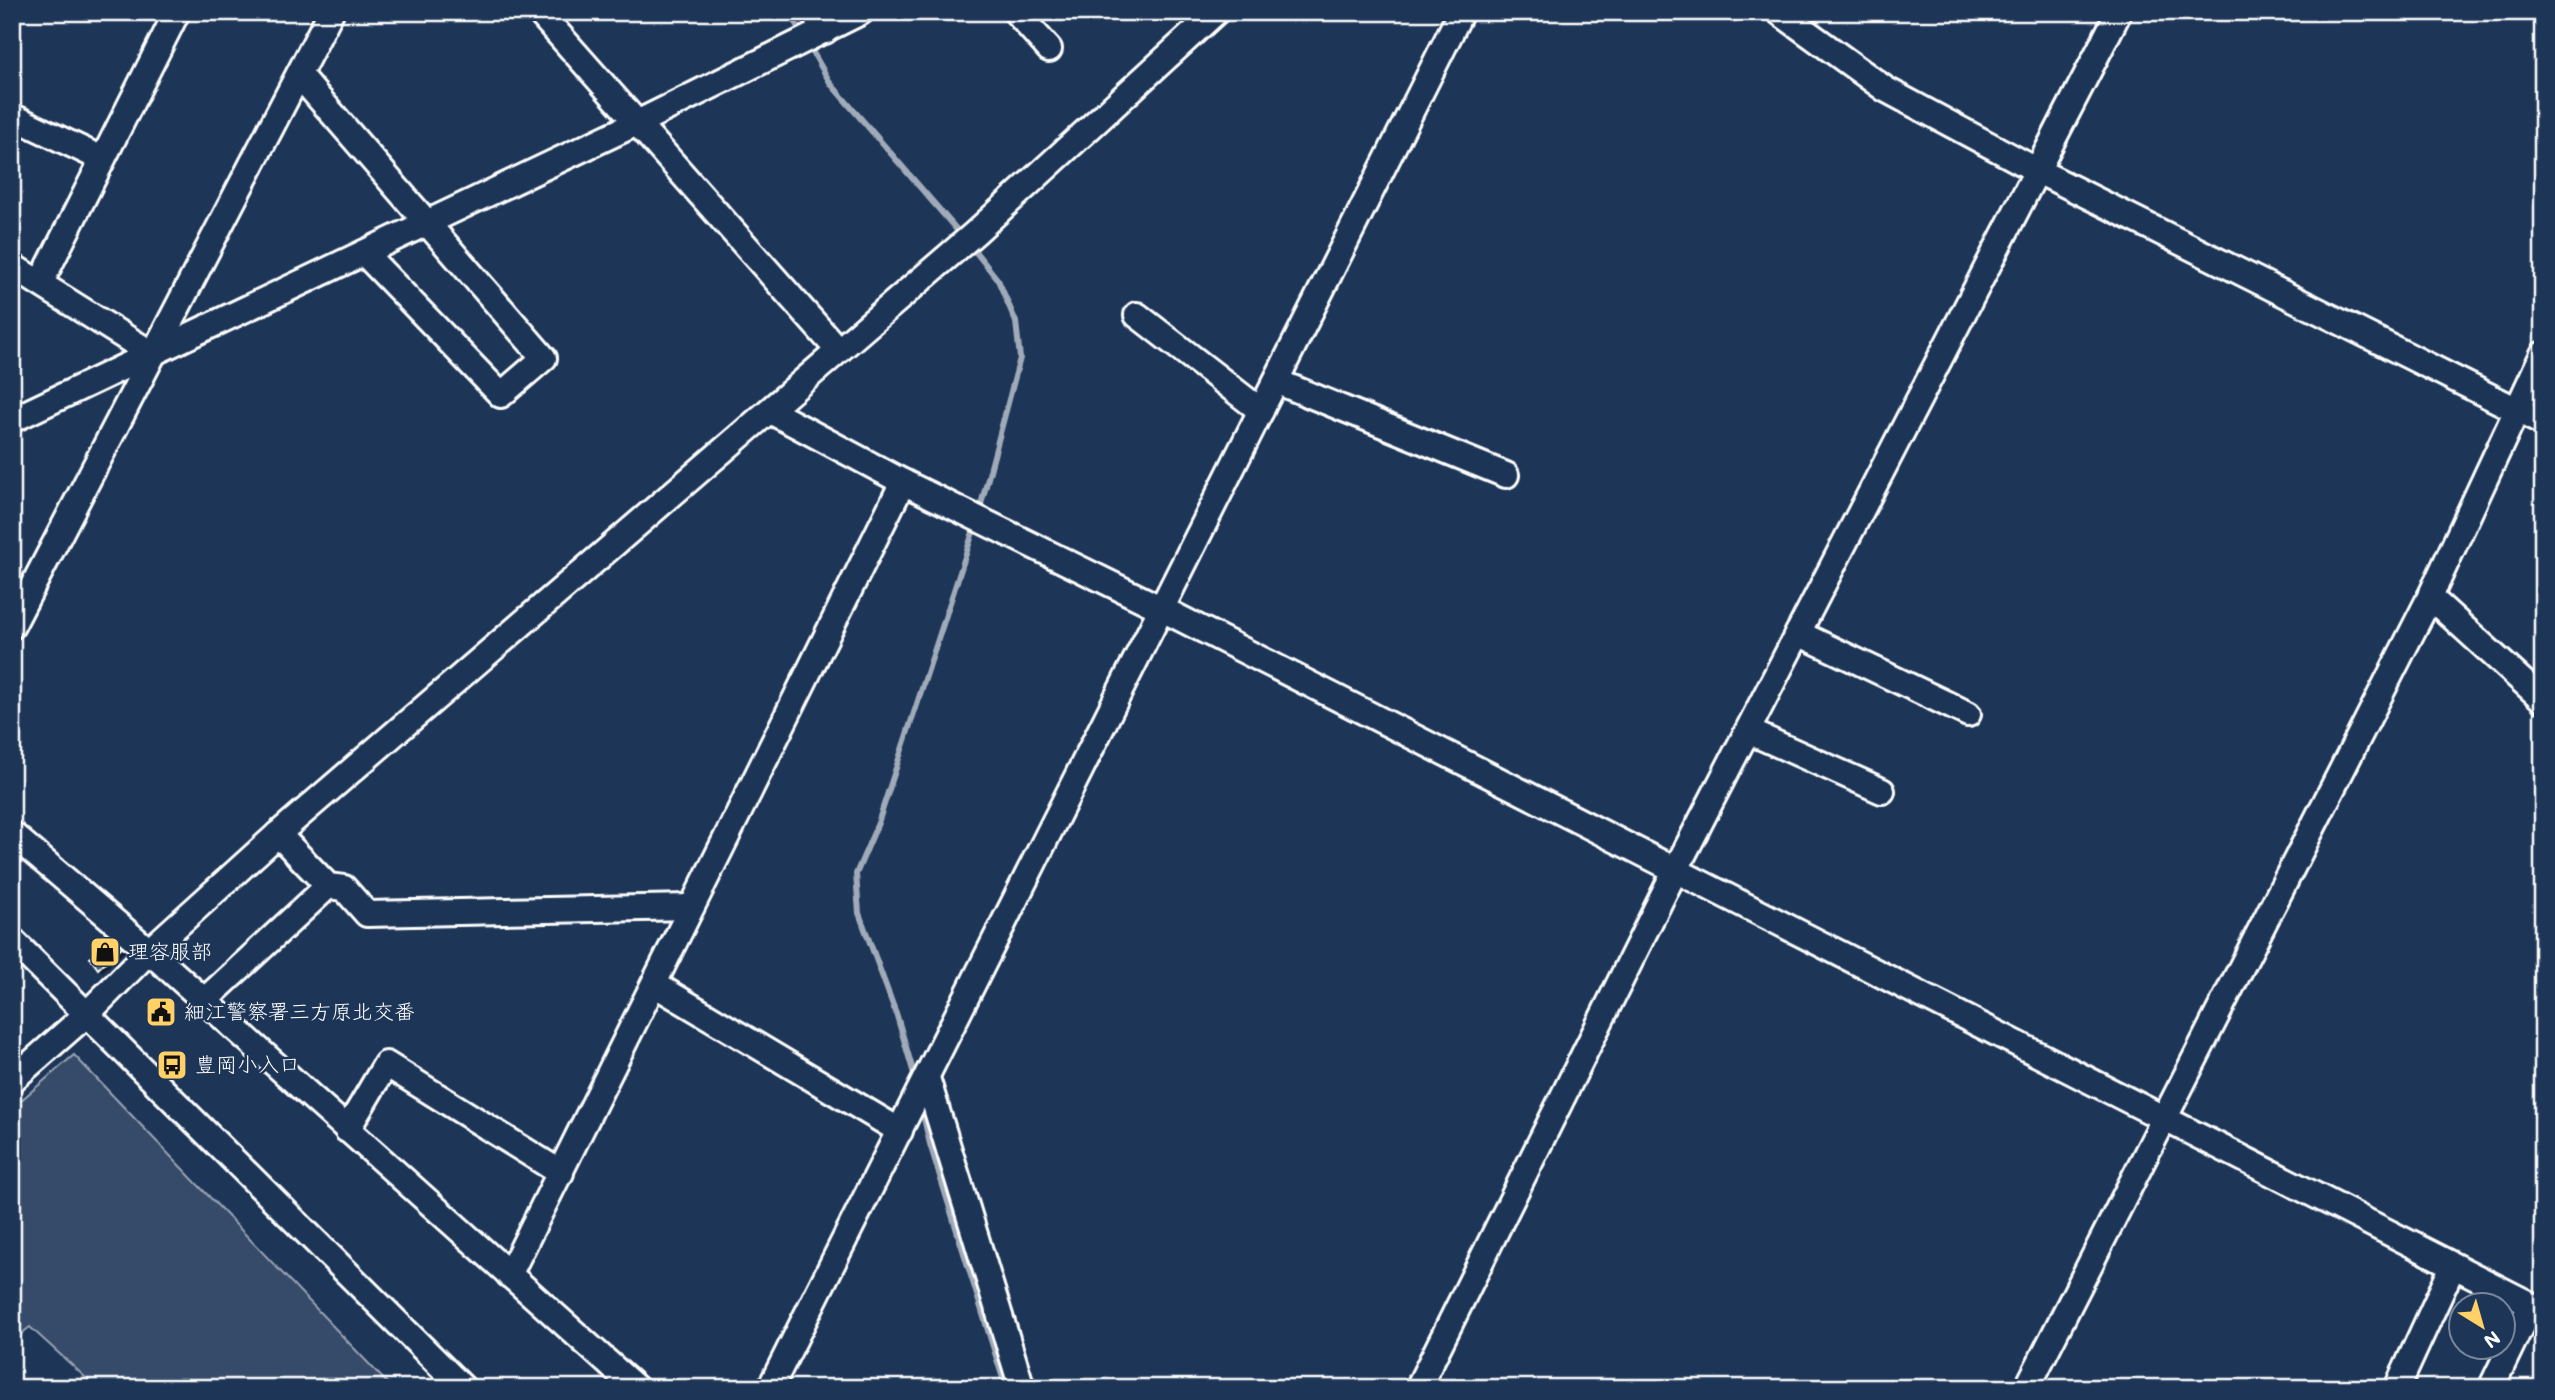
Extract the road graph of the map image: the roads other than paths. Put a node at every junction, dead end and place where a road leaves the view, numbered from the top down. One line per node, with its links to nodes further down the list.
1 (177, 12): 15 (street)
2 (331, 12): 12 (street)
3 (539, 12): 14 (street)
4 (861, 12): 10 (street)
5 (1016, 12): 11 (street)
6 (1216, 12): 22 (street)
7 (1461, 12): 25 (street)
8 (1779, 12): 16 (street)
9 (2119, 12): 16 (street)
10 (819, 26): 14 (street)
11 (1049, 49)
12 (299, 75): 17 (street); 23 (street)
13 (12, 116): 15 (street)
14 (639, 122): 17 (street); 22 (street)
15 (102, 159): 20 (street)
16 (2038, 171): 26 (street); 36 (street)
17 (427, 221): 18 (street); 18 (street)
18 (365, 253): 23 (street)
19 (12, 266): 20 (street)
20 (41, 282): 23 (street)
21 (1137, 315): 28 (street)
22 (838, 350): 27 (street)
23 (152, 354): 29 (street); 35 (street)
24 (2543, 355): 26 (street)
25 (1278, 382): 28 (street); 31 (street)
26 (2515, 410): 30 (street); 33 (street)
27 (770, 411): 32 (street); 41 (street)
28 (1261, 411): 34 (street)
29 (12, 420)
30 (2543, 423)
31 (1506, 475)
32 (903, 482): 34 (street); 45 (street)
33 (2430, 597): 37 (street); 53 (street)
34 (1162, 609): 43 (street); 52 (street)
35 (12, 626)
36 (1798, 634): 38 (street); 39 (street)
37 (2543, 700)
38 (1968, 714)
39 (1748, 731): 40 (street); 43 (street)
40 (1882, 791)
41 (278, 834): 44 (street); 47 (street)
42 (12, 835): 47 (street)
43 (1676, 869): 53 (street); 64 (street)
44 (328, 886): 45 (street); 49 (street)
45 (690, 907): 48 (street)
46 (12, 940): 50 (street)
47 (149, 951): 49 (street); 50 (street)
48 (654, 984): 54 (street); 56 (street)
49 (204, 1001): 55 (street)
50 (87, 1014): 51 (street); 60 (street)
51 (12, 1080)
52 (925, 1081): 54 (street); 63 (street)
53 (2163, 1119): 57 (street); 65 (street)
54 (904, 1121): 62 (street)
55 (347, 1130): 56 (street); 58 (street)
56 (561, 1172): 58 (street)
57 (2454, 1266): 59 (street); 66 (street)
58 (509, 1275): 61 (street)
59 (2537, 1308): 67 (street)
60 (463, 1388)
61 (636, 1388)
62 (770, 1388)
63 (1022, 1388)
64 (1418, 1388)
65 (2027, 1388)
66 (2397, 1388)
67 (2491, 1388)

